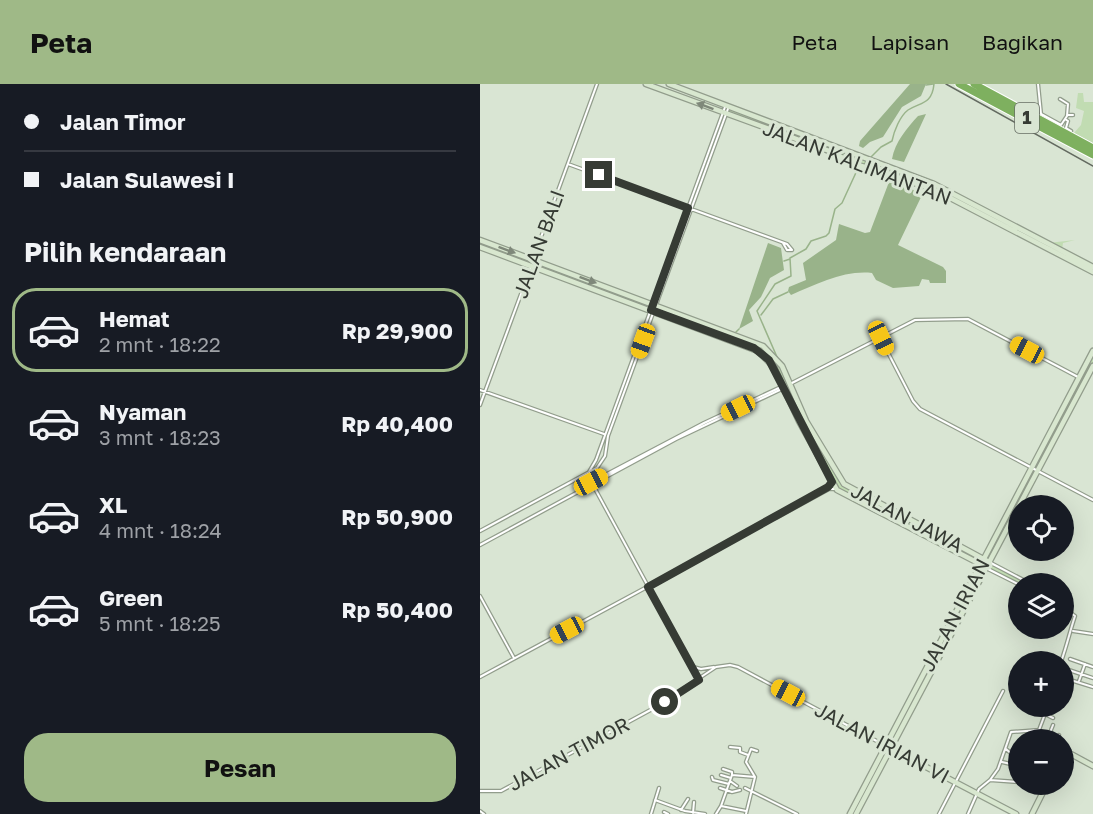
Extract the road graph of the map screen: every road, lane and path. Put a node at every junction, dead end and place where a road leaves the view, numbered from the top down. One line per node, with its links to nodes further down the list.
1 (597, 84): 17 (street, JALAN BALI)
2 (646, 84): 10 (street, JALAN KALIMANTAN, one-way to 2)
3 (669, 84): 8 (street, JALAN KALIMANTAN)
4 (959, 84): 14 (highway, 1)
5 (970, 84): 14 (highway, 1)
6 (1038, 84): 12 (street)
7 (1060, 99): 11 (street)
8 (727, 105): 10 (street); 15 (street, JALAN KALIMANTAN)
9 (1072, 110): 11 (street)
10 (725, 113): 18 (street, JALAN KALIMANTAN); 22 (street)
11 (1070, 115): 12 (street)
12 (1065, 119): 13 (street)
13 (1071, 130)
14 (1093, 151)
15 (856, 154): 16 (street, JALAN KALIMANTAN); 18 (street)
16 (871, 159): 19 (street); 20 (street, JALAN KALIMANTAN)
17 (568, 164): 22 (street); 27 (street, JALAN BALI)
18 (856, 164): 19 (street, JALAN KALIMANTAN)
19 (872, 168): 21 (street, JALAN KALIMANTAN)
20 (913, 175): 21 (street); 23 (street, JALAN KALIMANTAN)
21 (910, 181): 23 (street, JALAN KALIMANTAN)
22 (690, 208): 25 (street); 30 (street)
23 (1013, 228): 28 (street, JALAN KALIMANTAN); 29 (street, JALAN KALIMANTAN)
24 (480, 240): 27 (street, JALAN JAWA, one-way to 27)
25 (783, 243)
26 (480, 248): 27 (street, JALAN JAWA)
27 (532, 263): 30 (street, JALAN JAWA); 44 (street, JALAN BALI)
28 (1093, 267)
29 (1093, 272)
30 (653, 307): 31 (street, JALAN JAWA); 33 (street, JALAN JAWA); 46 (street)
31 (736, 334): 33 (street); 34 (street, JALAN JAWA)
32 (881, 338): 38 (street); 40 (street); 49 (street)
33 (734, 341): 35 (street, JALAN JAWA)
34 (757, 342): 35 (street); 40 (street, JALAN JAWA)
35 (754, 348): 42 (street, JALAN JAWA)
36 (1093, 351): 38 (street, JALAN IRIAN)
37 (1093, 366): 39 (street, JALAN IRIAN)
38 (1079, 378): 39 (street); 49 (street, JALAN IRIAN)
39 (1085, 381): 41 (street); 50 (street, JALAN IRIAN)
40 (790, 384): 57 (street, JALAN JAWA)
41 (1093, 385)
42 (784, 387): 52 (street, JALAN JAWA); 53 (street)
43 (480, 390): 44 (street)
44 (485, 392): 45 (street, JALAN BALI); 46 (street)
45 (480, 405)
46 (607, 435): 47 (street); 48 (street)
47 (598, 454): 48 (street); 51 (street)
48 (605, 456): 51 (street)
49 (1032, 468): 50 (street); 61 (street, JALAN IRIAN)
50 (1038, 471): 56 (street); 61 (street, JALAN IRIAN)
51 (586, 475): 53 (street); 58 (street)
52 (832, 482): 54 (street, JALAN JAWA); 55 (street)
53 (592, 483): 60 (street); 65 (street)
54 (837, 490): 55 (street); 59 (street, JALAN JAWA)
55 (823, 491): 65 (street)
56 (1093, 500)
57 (927, 529): 59 (street); 61 (street, JALAN JAWA)
58 (480, 531)
59 (924, 534): 62 (street, JALAN JAWA)
60 (480, 545)
61 (987, 560): 62 (street, JALAN IRIAN); 63 (street, JALAN JAWA)
62 (984, 566): 64 (street, JALAN JAWA); 89 (street, JALAN IRIAN)
63 (1011, 573)
64 (1008, 579)
65 (648, 587): 69 (street); 72 (street)
66 (480, 596): 69 (street)
67 (1074, 631): 68 (street)
68 (1093, 634)
69 (514, 658): 78 (street)
70 (1074, 660): 71 (street)
71 (1085, 664): 74 (street); 77 (street)
72 (691, 665): 73 (street); 80 (street)
73 (716, 667): 76 (street, JALAN TIMOR); 80 (street, JALAN TIMOR)
74 (1093, 667)
75 (1074, 672): 77 (street)
76 (748, 673): 89 (street, JALAN IRIAN VI)
77 (1082, 674): 79 (street); 82 (street)
78 (480, 677)
79 (1093, 678)
80 (699, 680): 111 (street, JALAN TIMOR)
81 (1074, 681): 82 (street)
82 (1079, 682): 83 (street)
83 (1093, 687)
84 (1004, 691): 104 (street)
85 (1053, 725): 86 (street)
86 (1052, 729)
87 (1008, 742): 90 (street)
88 (730, 747): 92 (street)
89 (889, 747): 104 (street, JALAN IRIAN VI); 129 (street, JALAN IRIAN); 130 (street, JALAN IRIAN)
90 (1006, 750): 94 (street)
91 (757, 751): 92 (street)
92 (748, 755): 100 (street)
93 (1074, 756): 96 (street)
94 (1002, 762): 95 (street); 102 (street)
95 (1008, 763)
96 (1093, 766)
97 (723, 769): 101 (street)
98 (722, 775): 101 (street)
99 (712, 777): 101 (street)
100 (755, 777): 101 (street); 112 (street)
101 (730, 780): 107 (street); 109 (street)
102 (990, 780): 103 (street); 113 (street)
103 (1008, 781)
104 (956, 782): 113 (street, JALAN IRIAN VI); 131 (street)
105 (659, 788): 116 (street)
106 (720, 788): 109 (street)
107 (732, 788)
108 (745, 788): 112 (street)
109 (727, 790): 110 (street); 118 (street)
110 (740, 790)
111 (480, 791)
112 (753, 791): 122 (street); 128 (street)
113 (976, 793): 132 (street); 133 (street, JALAN IRIAN VI)
114 (1042, 795): 134 (street)
115 (688, 799): 119 (street)
116 (655, 800): 119 (street); 124 (street)
117 (694, 802): 123 (street)
118 (721, 806): 120 (street); 127 (street)
119 (681, 810): 123 (street)
120 (731, 810): 122 (street)
121 (664, 812): 125 (street)
122 (746, 812)
123 (691, 813): 126 (street)
124 (651, 814)
125 (668, 814)
126 (702, 814)
127 (716, 814)
128 (797, 814)
129 (850, 814)
130 (856, 814)
131 (939, 814)
132 (968, 814)
133 (1016, 814)
134 (1032, 814)

